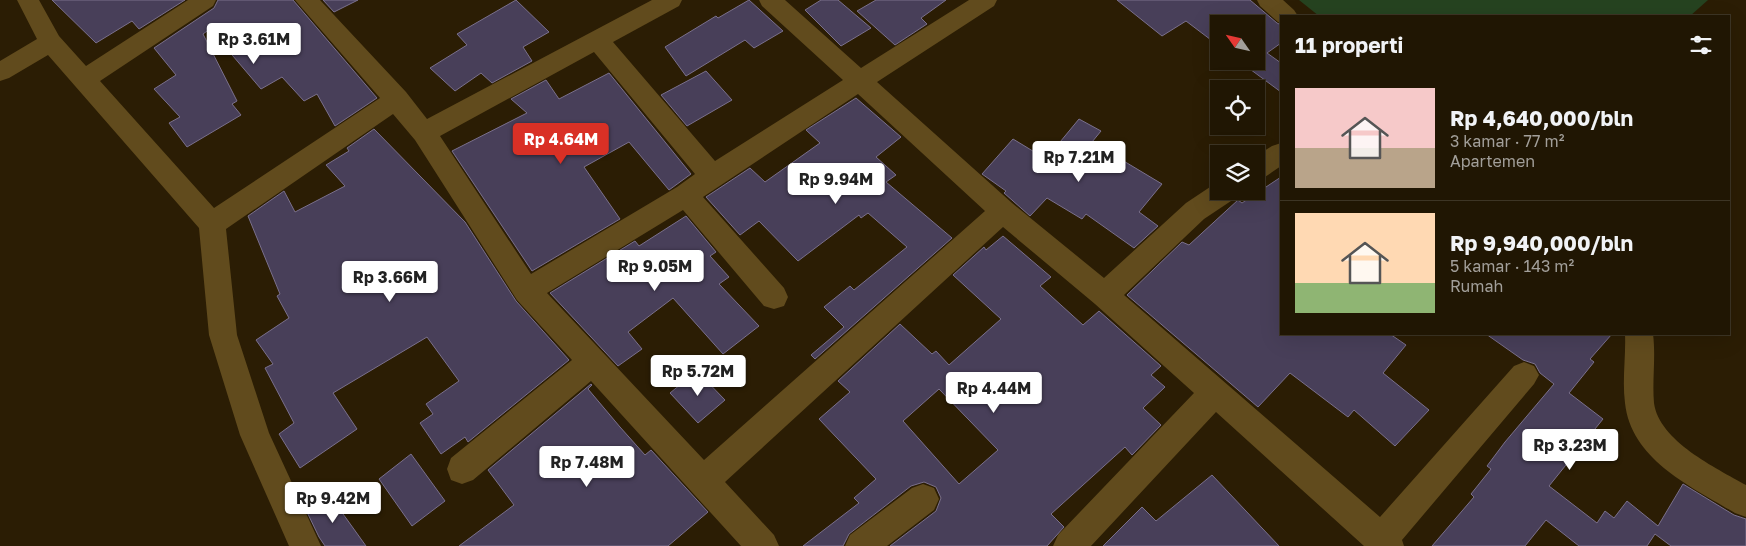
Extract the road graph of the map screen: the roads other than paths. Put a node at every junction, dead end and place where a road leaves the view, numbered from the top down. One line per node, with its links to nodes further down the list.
1 (28, 0): 10 (street)
2 (205, 0): 12 (street)
3 (306, 0): 14 (street)
4 (671, 0): 9 (street)
5 (770, 0): 13 (street)
6 (986, 0): 13 (street)
7 (1268, 0): 8 (street)
8 (1285, 15)
9 (597, 39): 15 (street); 18 (street)
10 (51, 42): 11 (street); 12 (street)
11 (0, 72)
12 (85, 79): 22 (street)
13 (859, 81): 18 (street); 21 (street)
14 (396, 99): 15 (street); 22 (street)
15 (424, 133): 23 (street)
16 (1280, 154): 17 (street)
17 (1265, 164)
18 (712, 176): 19 (street)
19 (686, 195): 23 (street); 25 (street)
20 (1211, 200): 24 (street)
21 (1003, 211): 24 (street); 31 (street)
22 (212, 224): 35 (street)
23 (527, 291): 27 (street)
24 (1105, 295): 29 (street)
25 (774, 297)
26 (1639, 335): 33 (street)
27 (592, 362): 30 (street); 31 (street)
28 (1524, 375): 34 (street)
29 (1214, 392): 34 (street); 38 (street)
30 (462, 469)
31 (703, 481): 36 (street)
32 (923, 499): 37 (street)
33 (1746, 502)
34 (1384, 543)
35 (305, 546)
36 (763, 546)
37 (861, 546)
38 (1069, 546)

